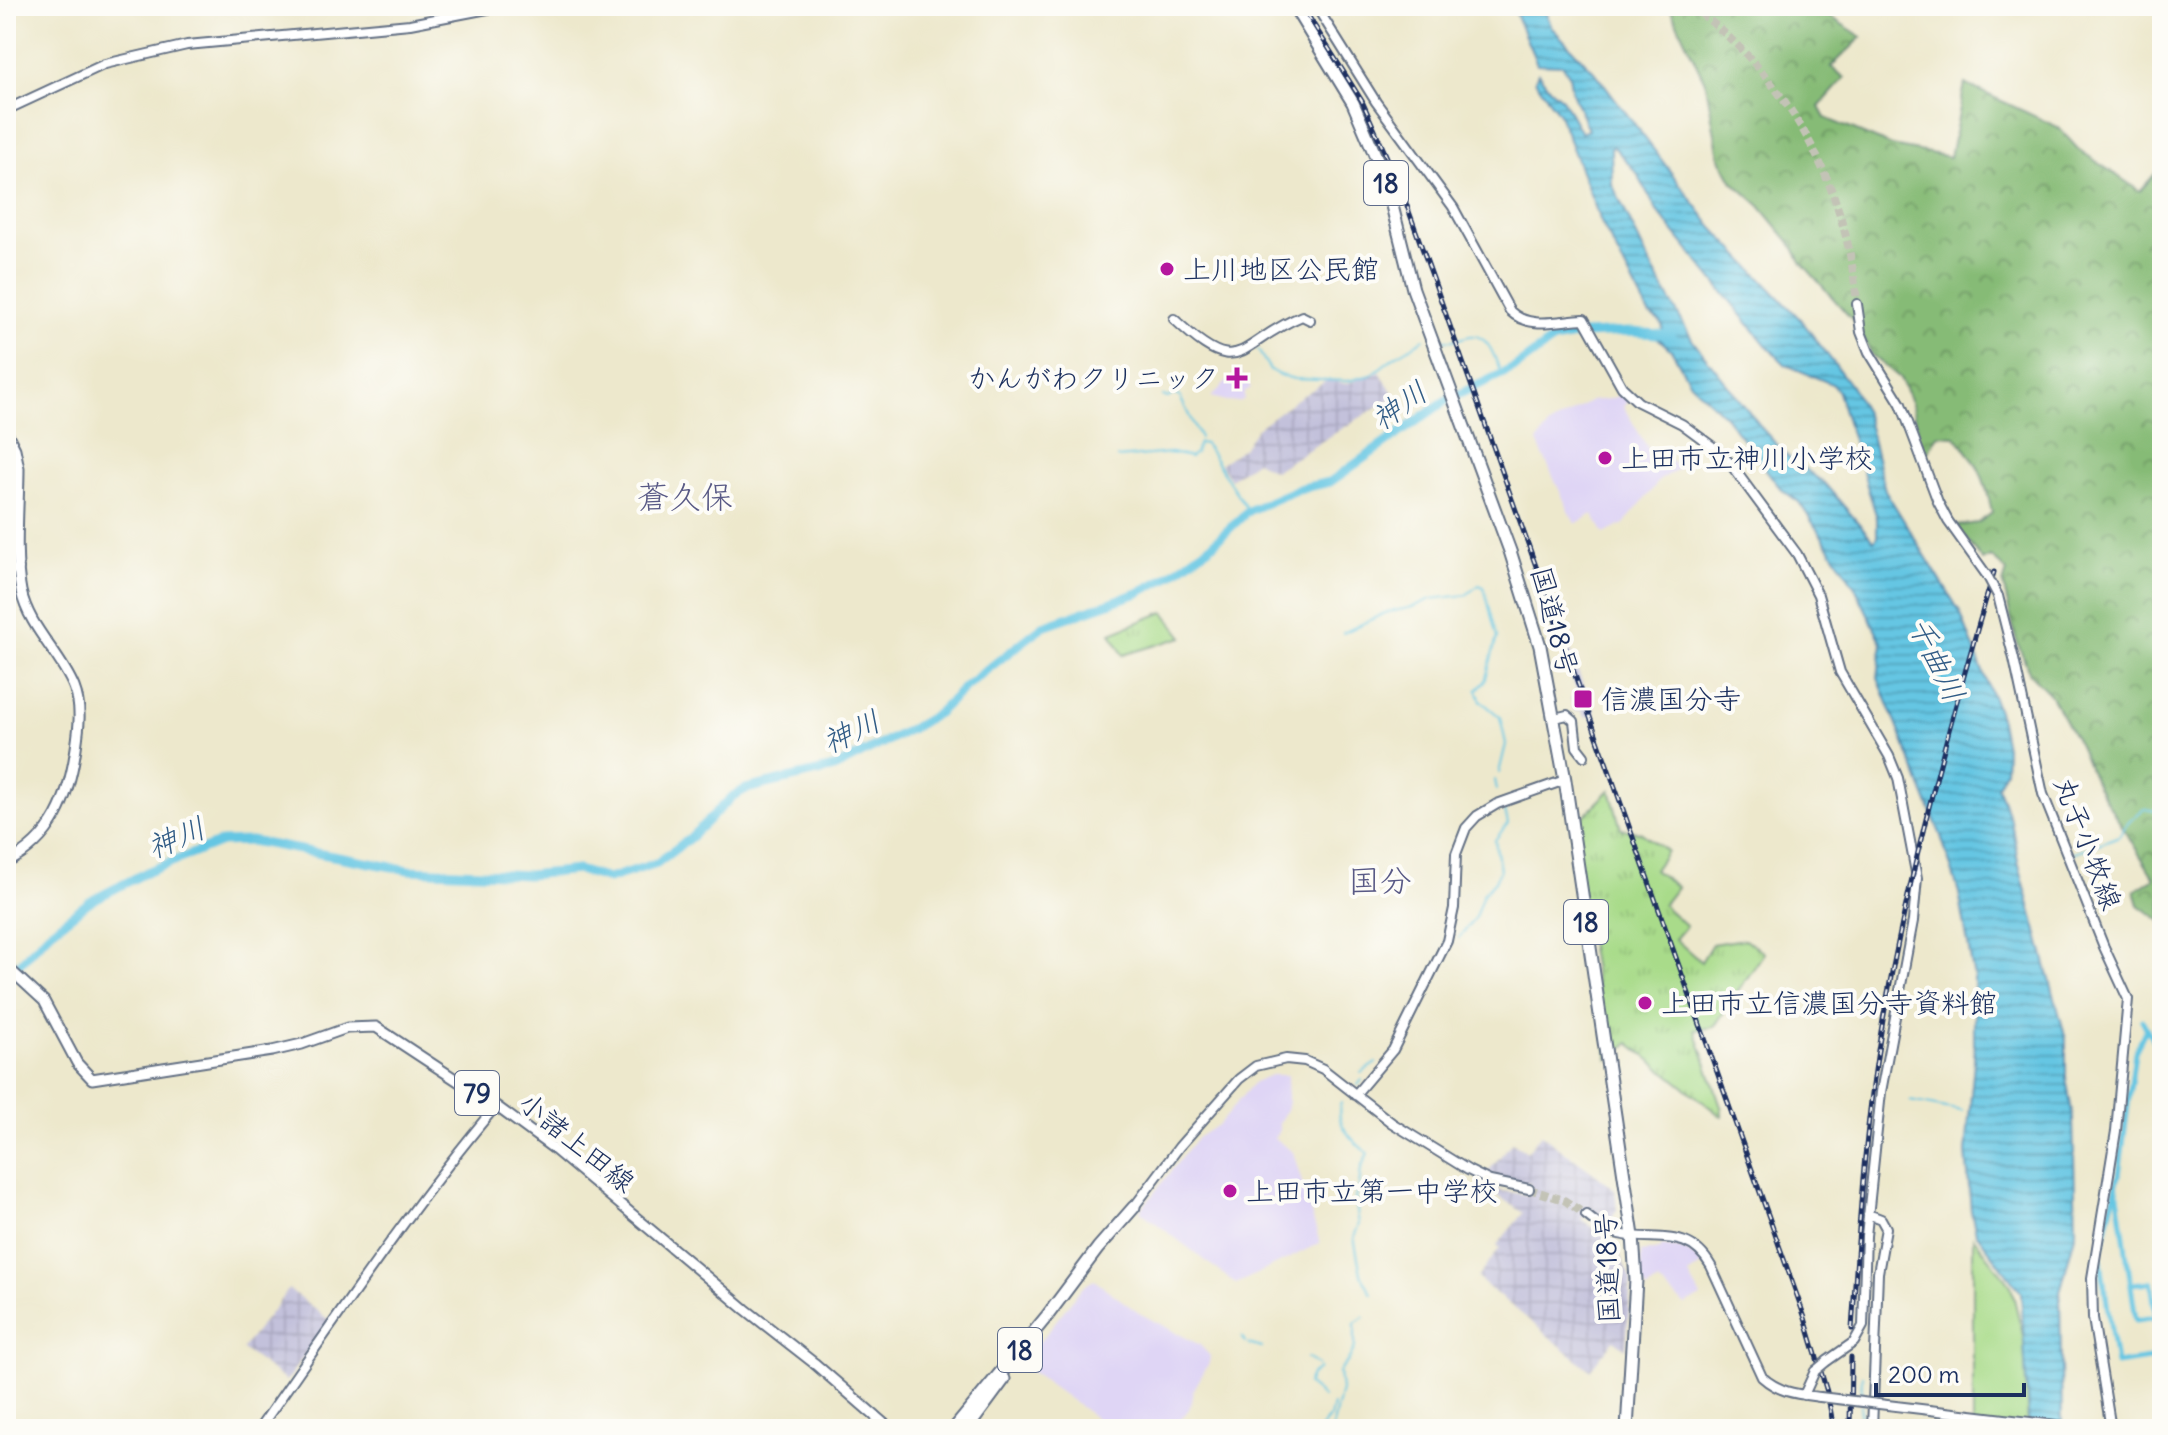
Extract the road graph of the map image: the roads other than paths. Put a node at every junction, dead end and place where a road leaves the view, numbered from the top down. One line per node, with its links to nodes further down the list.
1 (503, 6): 4 (street)
2 (1294, 6): 11 (highway, 国道18号 / 18)
3 (1316, 6): 20 (street)
4 (6, 110)
5 (1857, 304): 31 (street, 丸子小牧線, bridge)
6 (1174, 319): 7 (street)
7 (1310, 320)
8 (6, 431): 9 (main road)
9 (19, 568): 10 (street); 14 (main road)
10 (6, 572)
11 (1555, 718): 12 (street); 13 (highway, 国道18号 / 18)
12 (1584, 756)
13 (1565, 780): 16 (street); 22 (highway, 国道18号 / 18)
14 (6, 863)
15 (6, 966): 17 (main road, 小諸上田線 / 79)
16 (1355, 1095): 18 (street); 19 (street)
17 (496, 1106): 25 (street); 26 (main road, 小諸上田線 / 79)
18 (1529, 1189)
19 (1134, 1207): 27 (highway, 18); 28 (highway, 18)
20 (1868, 1214): 23 (street, bridge); 29 (street)
21 (1586, 1215): 22 (street)
22 (1633, 1236): 23 (street); 24 (highway, 国道18号 / 18)
23 (1804, 1395): 30 (street, bridge)
24 (1625, 1426)
25 (259, 1429)
26 (890, 1429)
27 (954, 1429)
28 (967, 1429)
29 (1872, 1429)
30 (2089, 1429)
31 (2111, 1429)

